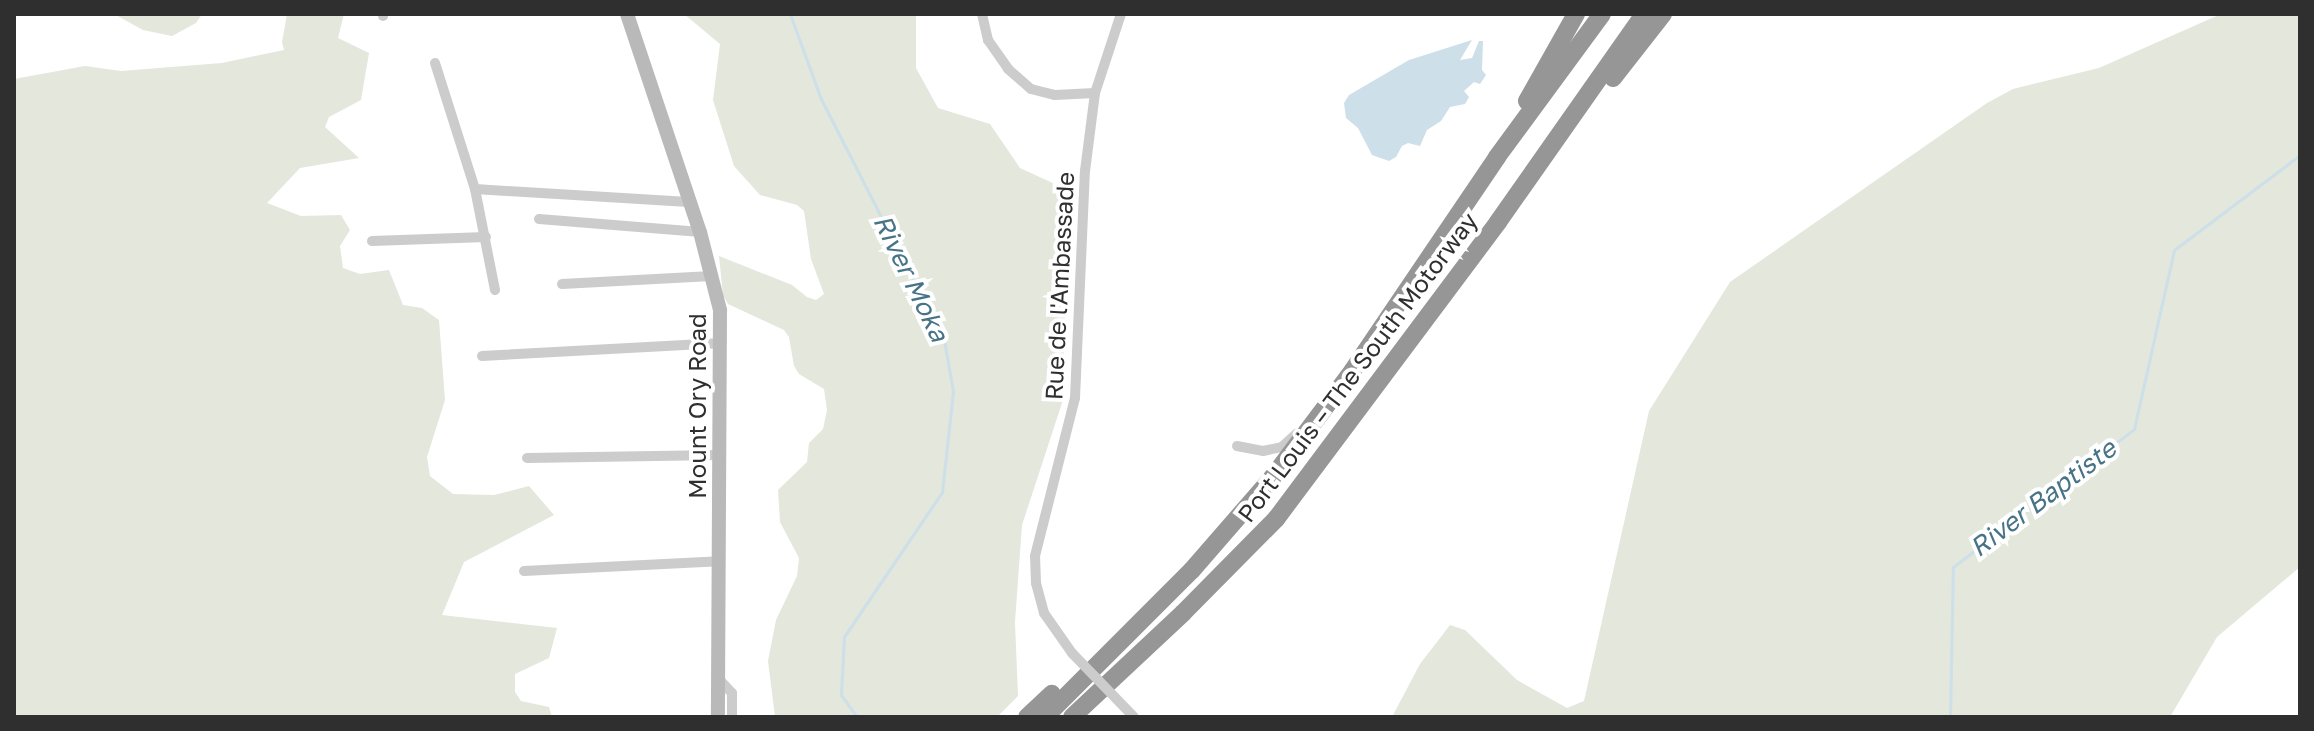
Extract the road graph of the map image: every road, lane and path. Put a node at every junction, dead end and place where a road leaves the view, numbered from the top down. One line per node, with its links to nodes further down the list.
1 (627, 14): 12 (main road, Mount Ory Road)
2 (982, 14): 9 (street)
3 (1121, 14): 9 (street, Rue de l'Ambassade)
4 (1576, 14): 10 (highway)
5 (1602, 14): 10 (highway, Port Louis – The South Motorway)
6 (1644, 14): 14 (highway, Port Louis – The South Motorway)
7 (1663, 14): 14 (highway)
8 (435, 63): 11 (street)
9 (1095, 93): 38 (street, Rue de l'Ambassade, bridge)
10 (1497, 157): 23 (highway, Port Louis – The South Motorway)
11 (475, 189): 12 (street); 16 (street)
12 (689, 202): 15 (main road, Mount Ory Road)
13 (539, 219): 15 (street)
14 (1498, 222): 30 (highway, Port Louis – The South Motorway)
15 (700, 232): 18 (main road, Mount Ory Road)
16 (486, 237): 17 (street); 20 (street)
17 (372, 241)
18 (712, 276): 19 (street); 21 (main road, Mount Ory Road)
19 (562, 284)
20 (495, 290)
21 (722, 343): 22 (street); 25 (main road, Mount Ory Road)
22 (482, 356)
23 (1353, 370): 24 (street); 29 (highway, Port Louis – The South Motorway)
24 (1237, 446)
25 (719, 455): 26 (street); 27 (main road, Mount Ory Road)
26 (527, 458)
27 (719, 561): 28 (street); 31 (main road, Mount Ory Road)
28 (524, 571)
29 (1158, 603): 34 (highway); 35 (highway, Port Louis – The South Motorway)
30 (1183, 613): 36 (highway, Port Louis – The South Motorway); 37 (highway)
31 (717, 677): 32 (main road, Mount Ory Road); 33 (street)
32 (718, 717)
33 (732, 717)
34 (1027, 717)
35 (1045, 717)
36 (1072, 717)
37 (1089, 717)
38 (1134, 717)

